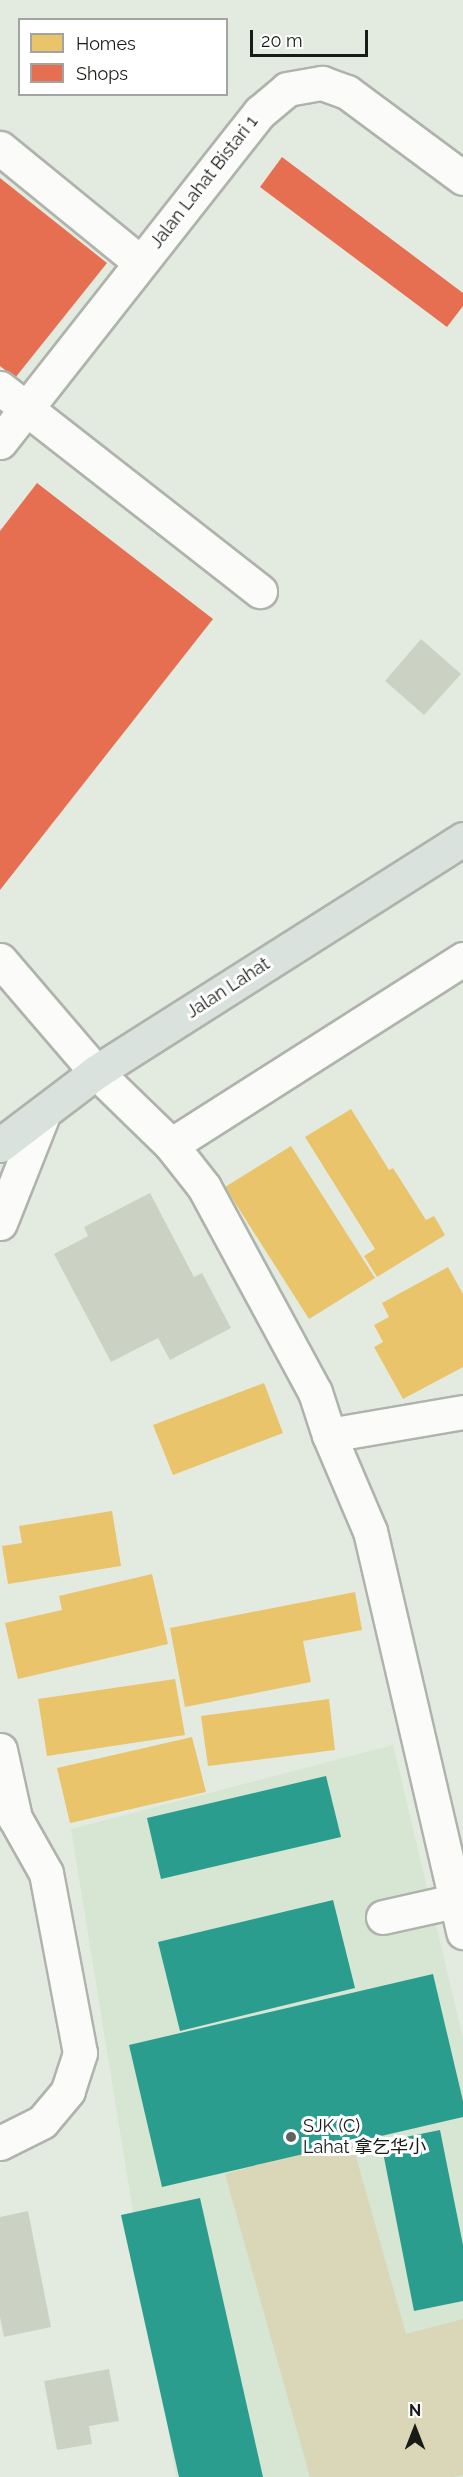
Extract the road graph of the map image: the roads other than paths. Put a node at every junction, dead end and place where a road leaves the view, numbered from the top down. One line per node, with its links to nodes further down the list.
1 (0, 148): 3 (street)
2 (463, 178): 3 (street, Jalan Lahat Bistari 1)
3 (140, 262): 5 (street, Jalan Lahat Bistari 1)
4 (0, 388): 5 (street)
5 (26, 409): 6 (street, Jalan Lahat Bistari 1); 7 (street)
6 (0, 442)
7 (260, 591)
8 (463, 839): 11 (main road, Jalan Lahat)
9 (463, 958): 14 (street)
10 (6, 978): 11 (street)
11 (96, 1072): 12 (main road, Jalan Lahat); 14 (street)
12 (44, 1112): 13 (main road, Jalan Lahat); 15 (street)
13 (0, 1145)
14 (171, 1145): 17 (street)
15 (0, 1223)
16 (463, 1412): 17 (street)
17 (329, 1435): 19 (street)
18 (0, 1750): 22 (street)
19 (455, 1901): 20 (street); 21 (street)
20 (383, 1917)
21 (463, 1932)
22 (0, 2144)

